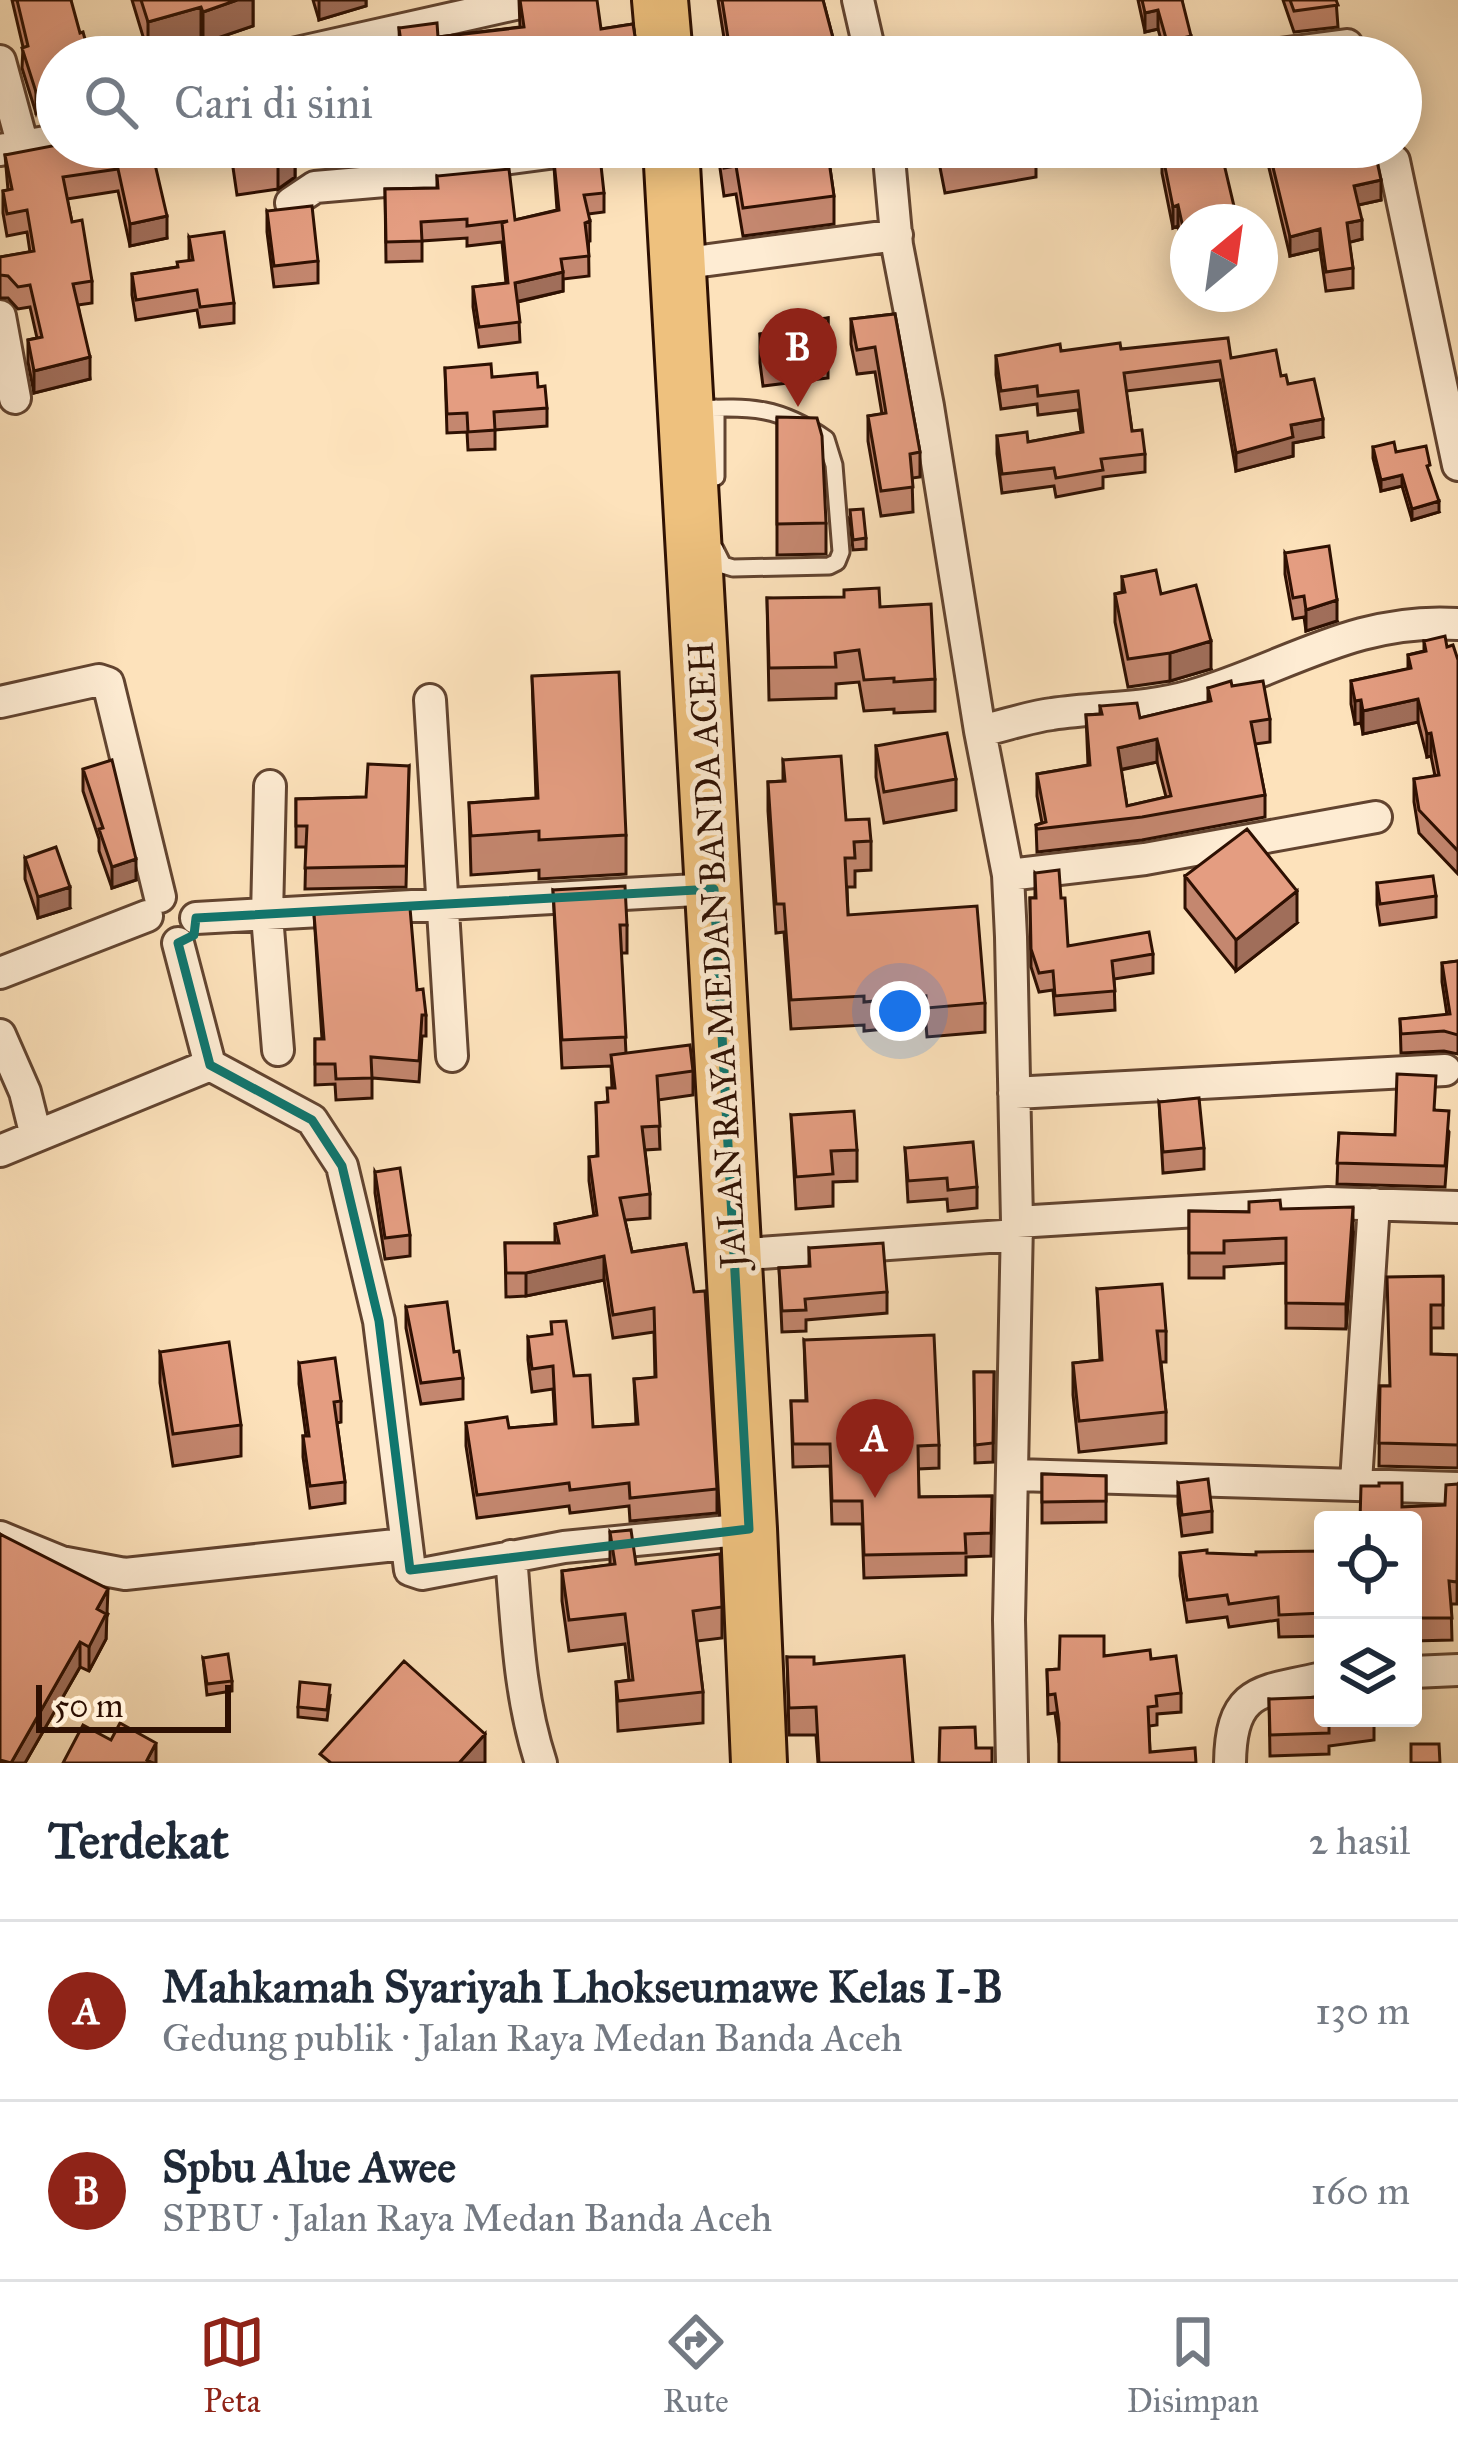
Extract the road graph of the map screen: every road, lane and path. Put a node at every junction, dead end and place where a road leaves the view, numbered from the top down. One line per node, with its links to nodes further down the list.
1 (533, 0): 4 (street)
2 (661, 0): 5 (highway)
3 (858, 0): 6 (street)
4 (373, 36)
5 (664, 36)
6 (866, 36)
7 (0, 61): 8 (street)
8 (12, 148)
9 (455, 168): 13 (street)
10 (672, 168): 15 (highway, JALAN RAYA MEDAN BANDA ACEH)
11 (890, 168): 14 (street)
12 (1395, 168): 19 (street)
13 (291, 203)
14 (897, 235): 15 (street); 25 (street)
15 (679, 264): 18 (highway, JALAN RAYA MEDAN BANDA ACEH)
16 (0, 316): 17 (street)
17 (15, 398)
18 (702, 408): 20 (lane); 21 (lane); 29 (highway, JALAN RAYA MEDAN BANDA ACEH)
19 (1458, 465)
20 (716, 492)
21 (715, 533)
22 (1458, 624): 25 (street)
23 (430, 700): 31 (street)
24 (0, 702): 30 (street)
25 (980, 731): 28 (street)
26 (270, 786): 32 (street)
27 (1376, 817): 28 (street)
28 (1008, 875): 40 (street)
29 (714, 889): 31 (street); 46 (highway, JALAN RAYA MEDAN BANDA ACEH)
30 (153, 906): 33 (street); 34 (street)
31 (443, 907): 32 (street); 37 (street)
32 (267, 916): 33 (street); 36 (street)
33 (187, 930): 38 (street)
34 (0, 973)
35 (0, 1035): 41 (street)
36 (278, 1050)
37 (452, 1056)
38 (210, 1065): 41 (street); 52 (street)
39 (1445, 1070): 40 (street)
40 (1014, 1093): 45 (street)
41 (36, 1136): 42 (street)
42 (0, 1151)
43 (1373, 1204): 44 (street); 45 (street); 48 (street)
44 (1458, 1207)
45 (1017, 1228): 46 (street); 47 (street)
46 (732, 1255): 50 (highway, JALAN RAYA MEDAN BANDA ACEH)
47 (1014, 1474): 48 (street); 59 (street)
48 (1356, 1482): 49 (street)
49 (1458, 1488)
50 (749, 1529): 53 (street); 58 (highway, JALAN RAYA MEDAN BANDA ACEH)
51 (0, 1538): 52 (street)
52 (405, 1544): 53 (street)
53 (511, 1556): 57 (street)
54 (1458, 1670): 55 (street)
55 (1422, 1672)
56 (1314, 1680): 60 (street)
57 (542, 1763)
58 (759, 1763)
59 (1012, 1763)
60 (1231, 1763)

